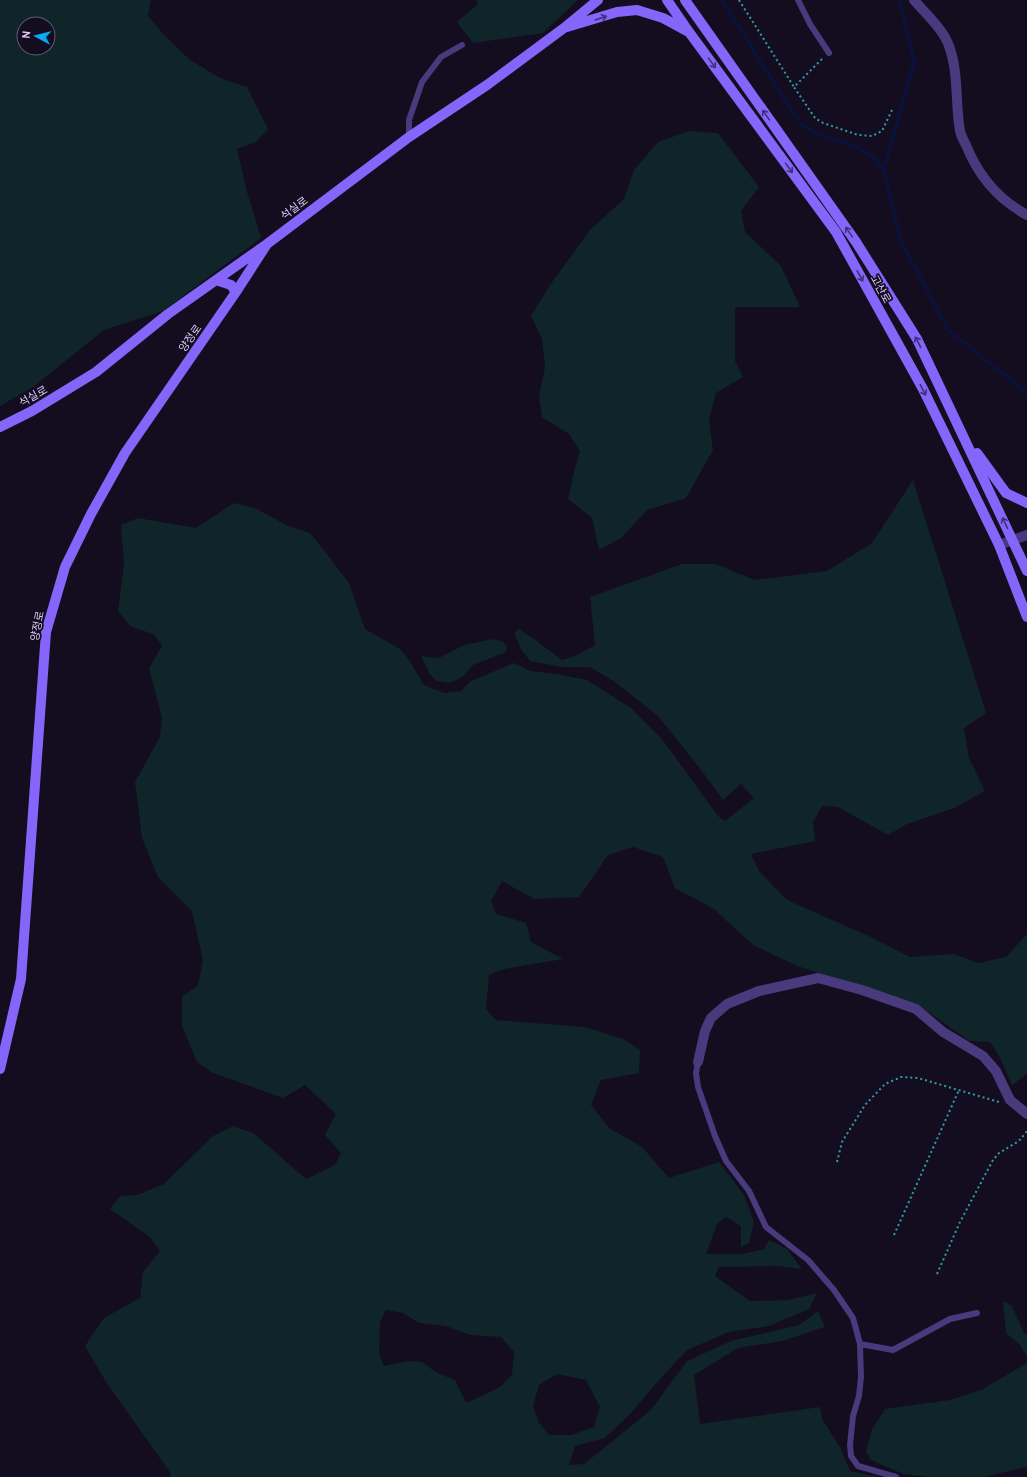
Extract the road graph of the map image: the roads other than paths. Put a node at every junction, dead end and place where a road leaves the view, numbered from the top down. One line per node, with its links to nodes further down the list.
1 (598, 0): 6 (street, 석실로)
2 (667, 0): 7 (street, 고산로)
3 (685, 0): 16 (street, 고산로, one-way to 3)
4 (798, 0): 9 (lane)
5 (914, 0): 11 (street)
6 (564, 28): 7 (street, one-way to 7); 10 (street, 석실로)
7 (689, 32): 20 (street, 고산로, one-way to 20)
8 (462, 45): 10 (lane)
9 (829, 53)
10 (409, 137): 12 (street, 석실로)
11 (1027, 215)
12 (267, 244): 13 (street, 석실로); 14 (street, 양정로)
13 (216, 280): 14 (street); 15 (street, 석실로)
14 (236, 292): 24 (street, 양정로)
15 (0, 427)
16 (963, 435): 17 (street); 19 (street, 고산로, one-way to 16)
17 (1027, 502)
18 (1027, 535): 19 (street)
19 (1013, 540): 20 (street); 21 (street, 고산로)
20 (999, 545): 22 (street, 고산로)
21 (1027, 571)
22 (1027, 616)
23 (698, 1062): 25 (street); 27 (lane)
24 (0, 1069)
25 (1027, 1114)
26 (977, 1313): 27 (lane)
27 (860, 1344): 28 (lane)
28 (896, 1477)

